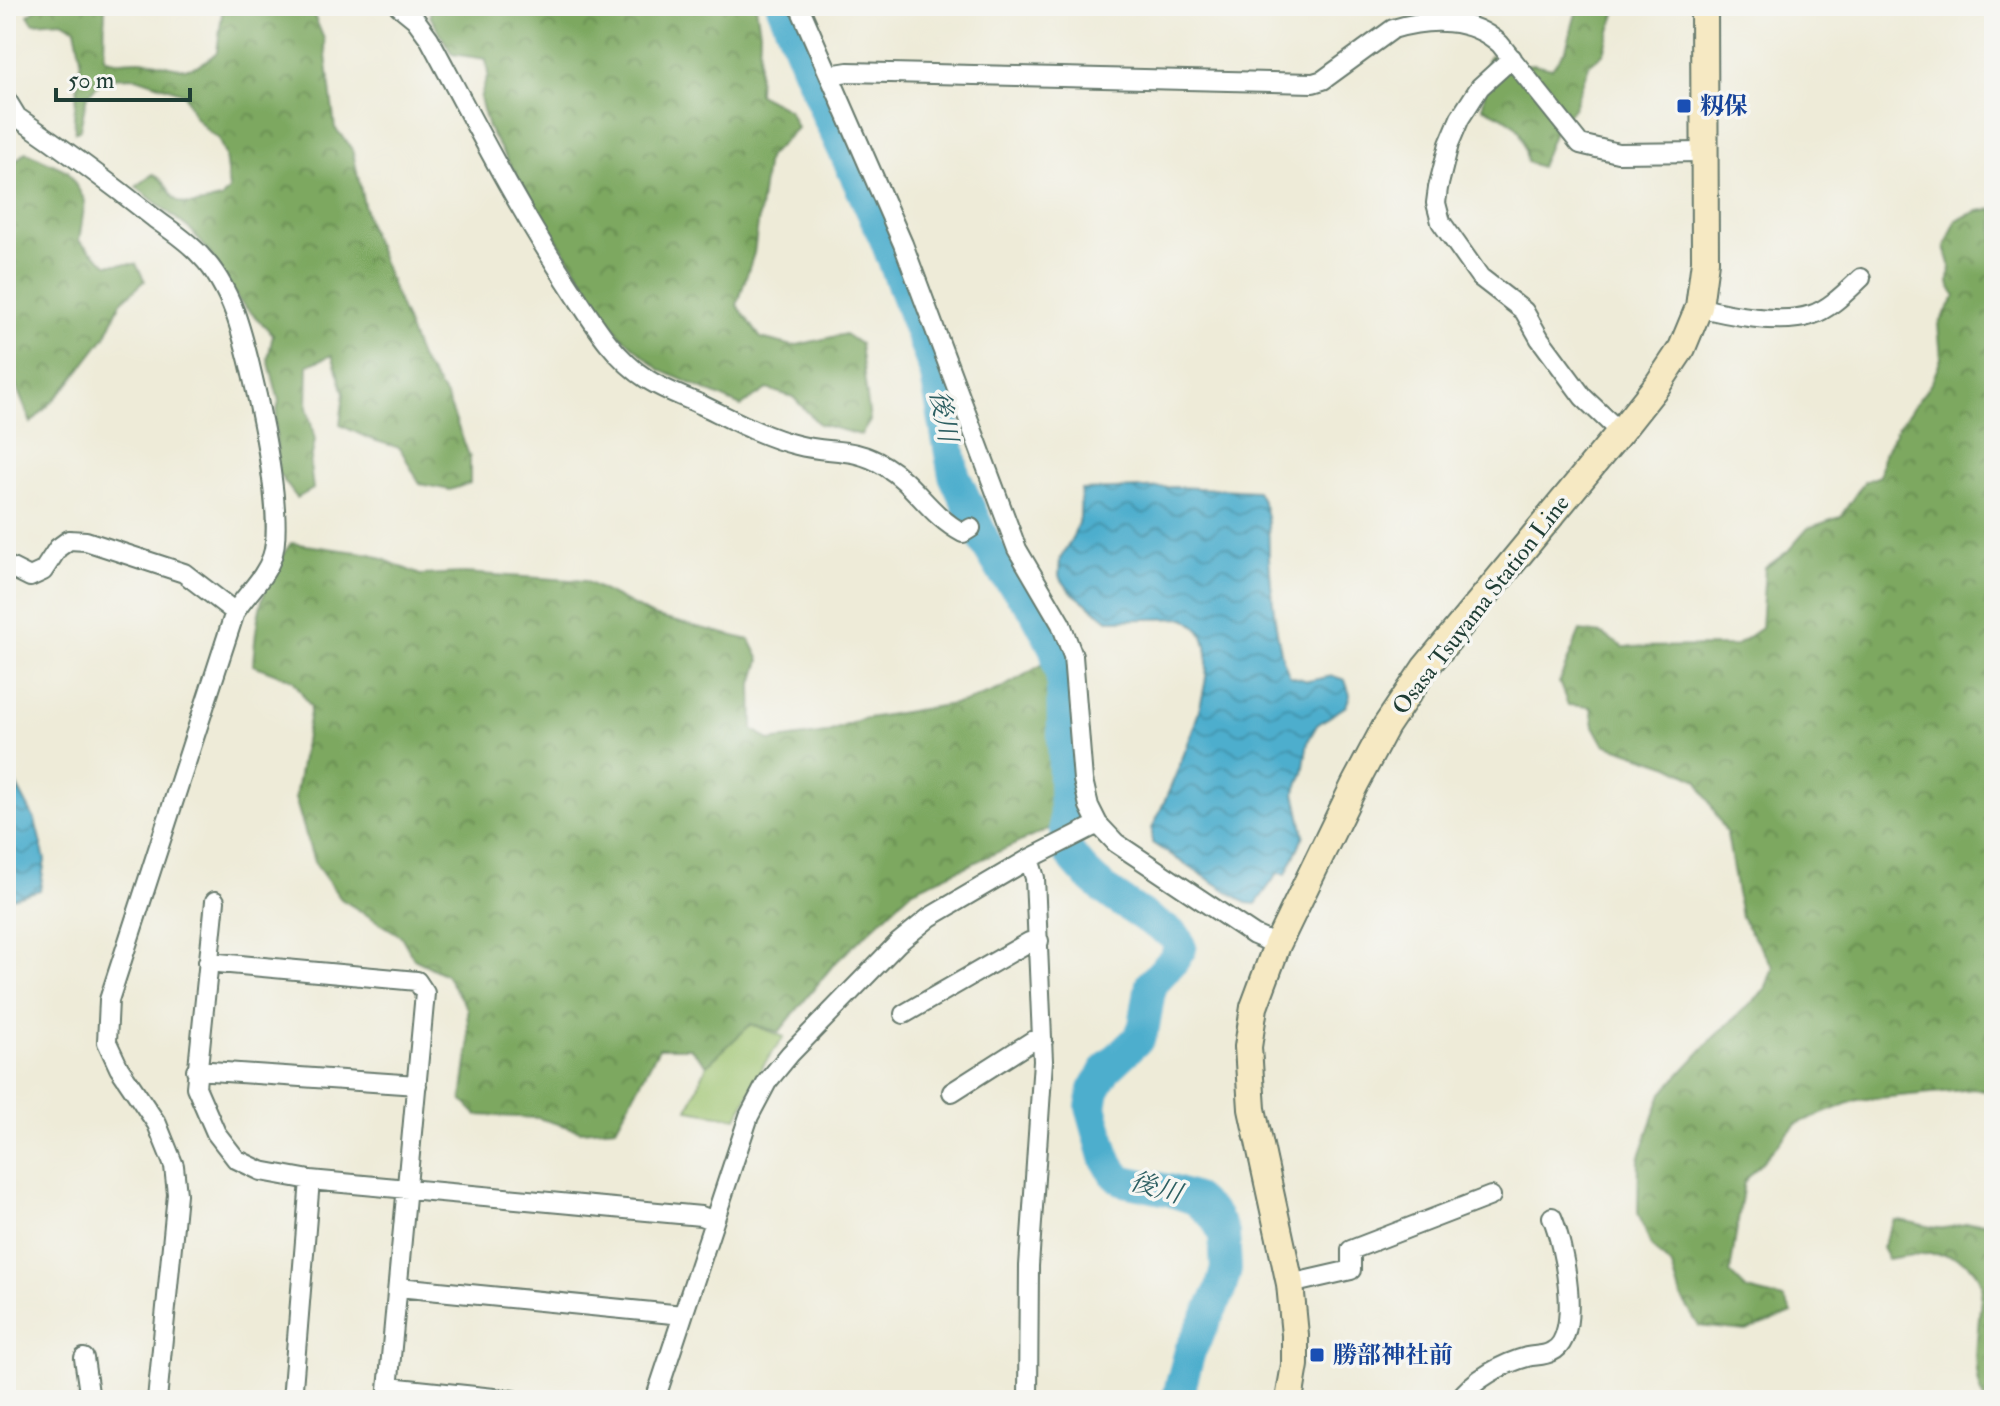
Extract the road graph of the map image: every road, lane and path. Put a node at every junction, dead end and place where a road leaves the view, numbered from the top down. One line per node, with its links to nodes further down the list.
1 (399, 6): 11 (street)
2 (799, 6): 5 (street)
3 (1704, 6): 7 (main road, Osasa Tsuyama Station Line)
4 (1512, 58): 5 (street); 7 (street); 10 (street)
5 (829, 75): 14 (street)
6 (6, 99): 13 (street)
7 (1704, 152): 9 (main road, Osasa Tsuyama Station Line)
8 (1861, 278): 9 (street)
9 (1699, 307): 10 (main road, Osasa Tsuyama Station Line)
10 (1620, 432): 18 (main road, Osasa Tsuyama Station Line)
11 (971, 528)
12 (6, 565): 13 (street)
13 (235, 612): 36 (street)
14 (1098, 824): 15 (street); 18 (street)
15 (1029, 859): 17 (street); 29 (street)
16 (215, 901): 19 (street)
17 (1039, 941): 20 (street); 21 (street)
18 (1277, 945): 30 (main road, Osasa Tsuyama Station Line)
19 (208, 962): 22 (street); 23 (street)
20 (904, 1014)
21 (1043, 1041): 24 (street); 40 (street)
22 (196, 1070): 23 (street); 25 (street)
23 (417, 1085): 26 (street)
24 (952, 1092)
25 (310, 1180): 26 (street); 37 (street)
26 (408, 1188): 29 (street); 31 (street)
27 (1491, 1196): 30 (street)
28 (1552, 1217): 42 (street)
29 (714, 1221): 32 (street)
30 (1290, 1284): 41 (main road, Osasa Tsuyama Station Line)
31 (398, 1287): 32 (street); 34 (street)
32 (683, 1315): 39 (street)
33 (84, 1358): 35 (street)
34 (388, 1394): 38 (street)
35 (90, 1400)
36 (157, 1400)
37 (292, 1400)
38 (513, 1400)
39 (655, 1400)
40 (1028, 1400)
41 (1289, 1400)
42 (1459, 1400)

